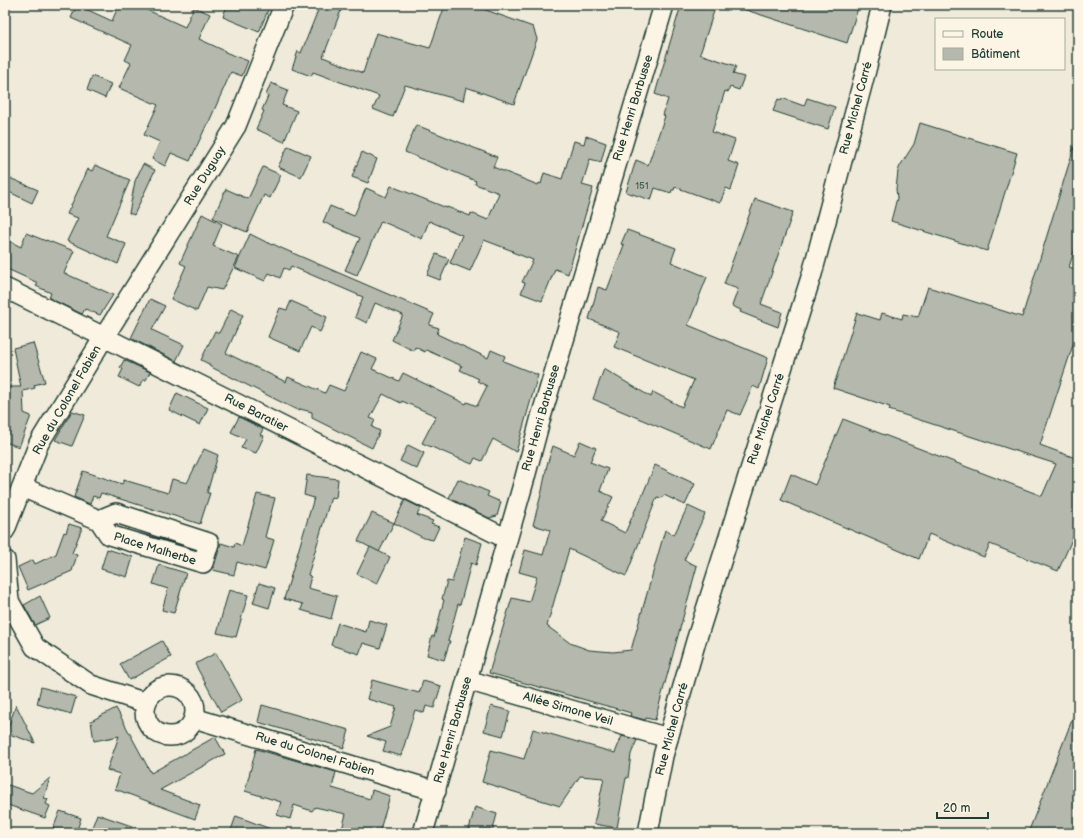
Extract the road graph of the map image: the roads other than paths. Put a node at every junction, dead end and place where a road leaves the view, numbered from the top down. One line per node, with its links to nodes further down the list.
1 (284, 5): 5 (street, Rue Duguay)
2 (664, 5): 9 (street, Rue Henri Barbusse)
3 (882, 5): 14 (street, Rue Michel Carré)
4 (5, 288): 5 (street, Rue Baratier)
5 (104, 337): 6 (street, Rue du Colonel Fabien); 9 (street, Rue Baratier)
6 (22, 487): 7 (street, Place Malherbe); 8 (street, Rue du Colonel Fabien)
7 (99, 520): 7 (street, Place Malherbe)
8 (5, 530)
9 (507, 539): 11 (street, Rue Henri Barbusse)
10 (5, 560): 12 (street)
11 (467, 680): 14 (street, Allée Simone Veil); 15 (street, Rue Henri Barbusse)
12 (146, 703): 13 (street); 13 (street)
13 (194, 718): 15 (street, Rue du Colonel Fabien)
14 (668, 738): 17 (street, Rue Michel Carré)
15 (436, 791): 16 (street, Rue Henri Barbusse)
16 (423, 833)
17 (648, 833)

